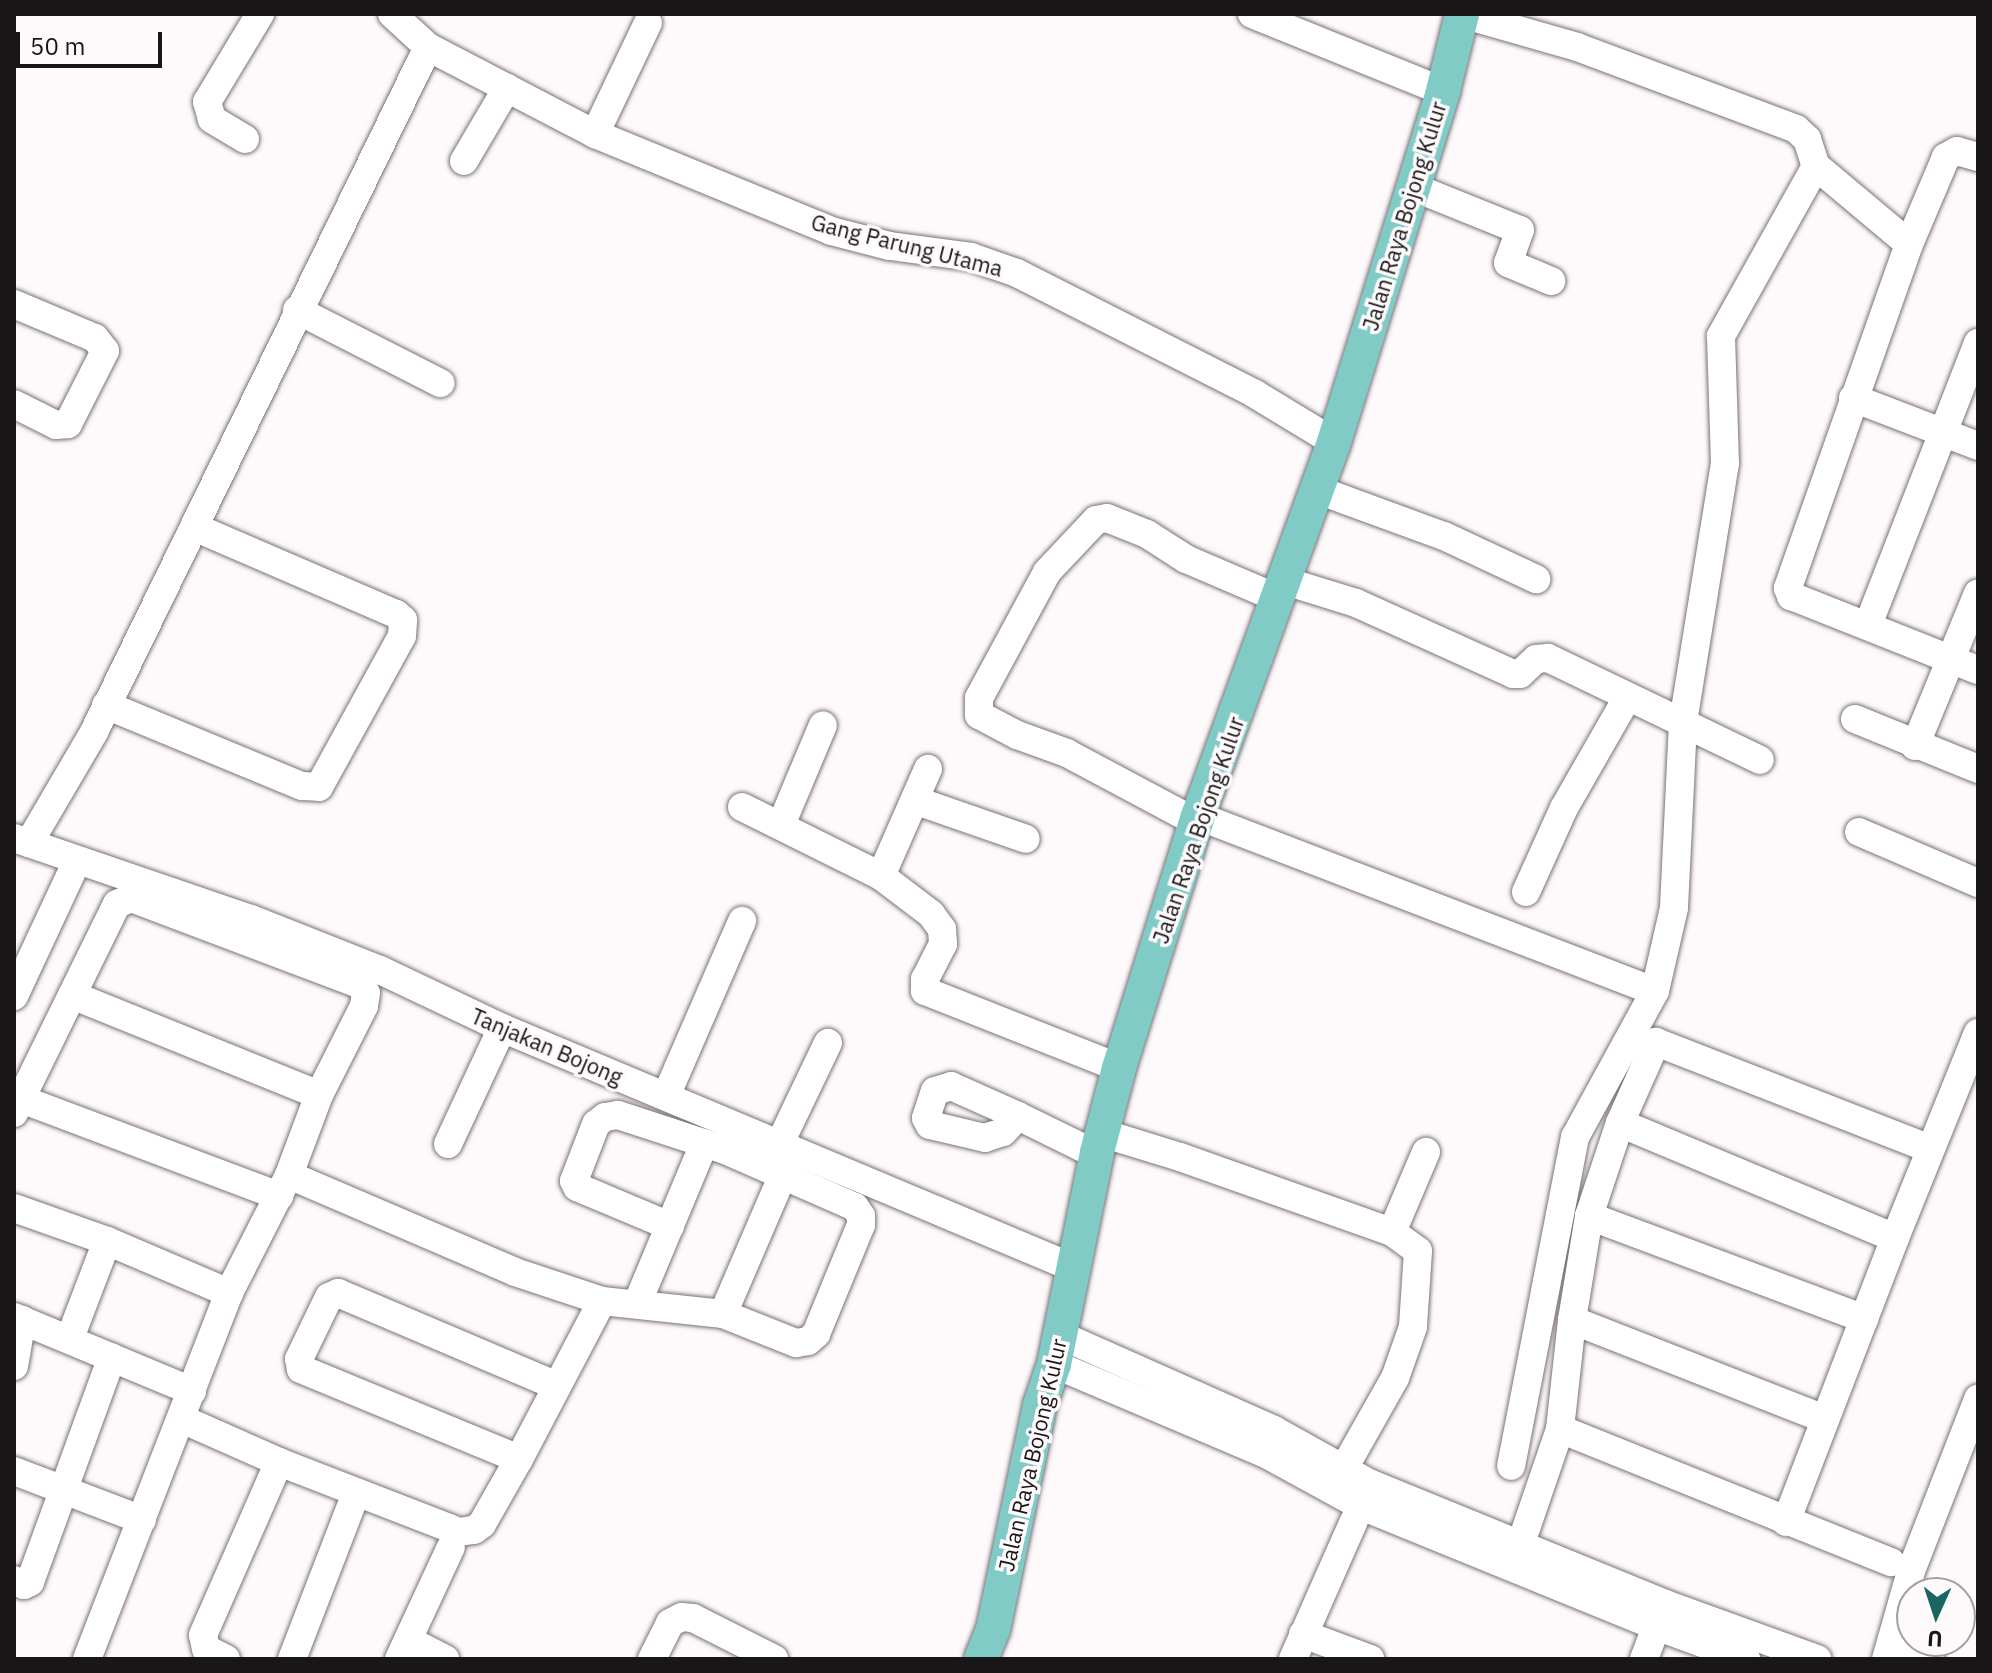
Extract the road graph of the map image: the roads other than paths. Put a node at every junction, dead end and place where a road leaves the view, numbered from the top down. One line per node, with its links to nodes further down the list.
1 (260, 14): 10 (street)
2 (392, 14): 6 (street, Gang Parung Utama)
3 (1252, 14): 8 (street)
4 (1462, 14): 8 (main road, Jalan Raya Bojong Kulur); 13 (street)
5 (648, 23): 9 (street)
6 (428, 47): 7 (street, Gang Parung Utama); 18 (street)
7 (507, 88): 9 (street, Gang Parung Utama); 12 (street)
8 (1443, 91): 14 (main road, Jalan Raya Bojong Kulur)
9 (595, 134): 24 (street, Gang Parung Utama)
10 (245, 139)
11 (1978, 157): 15 (street)
12 (464, 161)
13 (1816, 166): 15 (street); 37 (street)
14 (1413, 187): 16 (street); 24 (main road, Jalan Raya Bojong Kulur)
15 (1909, 244): 21 (street)
16 (1551, 281)
17 (14, 304): 22 (street)
18 (297, 310): 20 (street); 27 (street)
19 (1978, 343): 23 (street)
20 (440, 383)
21 (1853, 398): 23 (street); 31 (street)
22 (14, 404)
23 (1942, 432): 25 (street); 31 (street)
24 (1334, 442): 26 (main road, Jalan Raya Bojong Kulur)
25 (1978, 446)
26 (1318, 490): 28 (street); 29 (main road, Jalan Raya Bojong Kulur)
27 (194, 527): 35 (street); 35 (street)
28 (1536, 579)
29 (1281, 590): 34 (street); 45 (main road, Jalan Raya Bojong Kulur); 45 (street)
30 (1978, 593): 32 (street)
31 (1868, 625): 32 (street)
32 (1950, 661): 33 (street); 39 (street)
33 (1978, 670)
34 (1627, 698): 37 (street); 53 (street)
35 (106, 705): 49 (street)
36 (1855, 719): 39 (street)
37 (1683, 723): 40 (street); 55 (street)
38 (823, 725): 46 (street)
39 (1915, 746): 42 (street)
40 (1760, 760)
41 (928, 769): 43 (street)
42 (1978, 769)
43 (917, 801): 48 (street); 51 (street)
44 (742, 807): 46 (street)
45 (1197, 819): 55 (street); 61 (main road, Jalan Raya Bojong Kulur)
46 (781, 825): 51 (street)
47 (1859, 832): 52 (street)
48 (1026, 839)
49 (22, 840): 58 (street, Tanjakan Bojong)
50 (75, 865): 57 (street)
51 (881, 876): 61 (street)
52 (1978, 883)
53 (1526, 892)
54 (742, 921): 64 (street)
55 (1655, 991): 101 (street)
56 (72, 995): 62 (street); 63 (street); 63 (street)
57 (14, 996)
58 (502, 1028): 64 (street, Tanjakan Bojong); 69 (street)
59 (1978, 1033): 71 (street)
60 (828, 1043): 67 (street)
61 (1119, 1068): 68 (main road, Jalan Raya Bojong Kulur)
62 (19, 1092): 74 (street)
63 (319, 1095): 74 (street)
64 (666, 1096): 67 (street, Tanjakan Bojong)
65 (1018, 1116): 68 (street)
66 (1620, 1123): 71 (street); 76 (street); 79 (street)
67 (780, 1143): 81 (street, Tanjakan Bojong)
68 (1099, 1143): 78 (street); 81 (main road, Jalan Raya Bojong Kulur)
69 (448, 1144)
70 (704, 1144): 73 (street); 77 (street); 77 (street)
71 (1930, 1149): 79 (street)
72 (1426, 1152): 78 (street)
73 (783, 1175): 85 (street); 85 (street)
74 (284, 1186): 82 (street); 83 (street)
75 (14, 1208): 80 (street)
76 (1589, 1216): 87 (street); 88 (street)
77 (670, 1226): 84 (street)
78 (1392, 1232): 102 (street)
79 (1895, 1238): 87 (street)
80 (107, 1241): 82 (street); 89 (street)
81 (1074, 1268): 90 (main road, Jalan Raya Bojong Kulur)
82 (229, 1293): 94 (street)
83 (602, 1301): 84 (street); 93 (street)
84 (637, 1304): 85 (street)
85 (723, 1314)
86 (18, 1318): 89 (street); 92 (street)
87 (1864, 1319): 97 (street)
88 (1572, 1320): 97 (street); 98 (street)
89 (70, 1338): 91 (street)
90 (1057, 1350): 102 (street); 106 (street); 123 (main road, Jalan Raya Bojong Kulur)
91 (112, 1357): 94 (street); 104 (street)
92 (14, 1366)
93 (557, 1386): 99 (street); 99 (street)
94 (192, 1391): 96 (street)
95 (1975, 1415): 116 (street)
96 (182, 1419): 100 (street); 107 (street)
97 (1825, 1419): 108 (street)
98 (1560, 1429): 108 (street); 109 (street)
99 (519, 1459): 105 (street)
100 (279, 1462): 105 (street); 118 (street)
101 (1511, 1466)
102 (1343, 1470): 106 (street)
103 (14, 1471): 104 (street)
104 (65, 1489): 107 (street); 112 (street)
105 (356, 1493): 119 (street)
106 (1361, 1503): 109 (street); 113 (street); 114 (street)
107 (142, 1520): 117 (street)
108 (1786, 1522): 111 (street)
109 (1520, 1546): 113 (street)
110 (451, 1547): 115 (street)
111 (1891, 1562)
112 (14, 1580)
113 (1660, 1615): 125 (street); 126 (street); 127 (street)
114 (1298, 1646): 124 (street)
115 (404, 1650): 120 (street)
116 (1889, 1651): 128 (street)
117 (87, 1659)
118 (226, 1659)
119 (292, 1659)
120 (445, 1659)
121 (652, 1659): 122 (street)
122 (774, 1659)
123 (981, 1659)
124 (1370, 1659)
125 (1644, 1659)
126 (1746, 1659)
127 (1817, 1659)
128 (1930, 1659)

